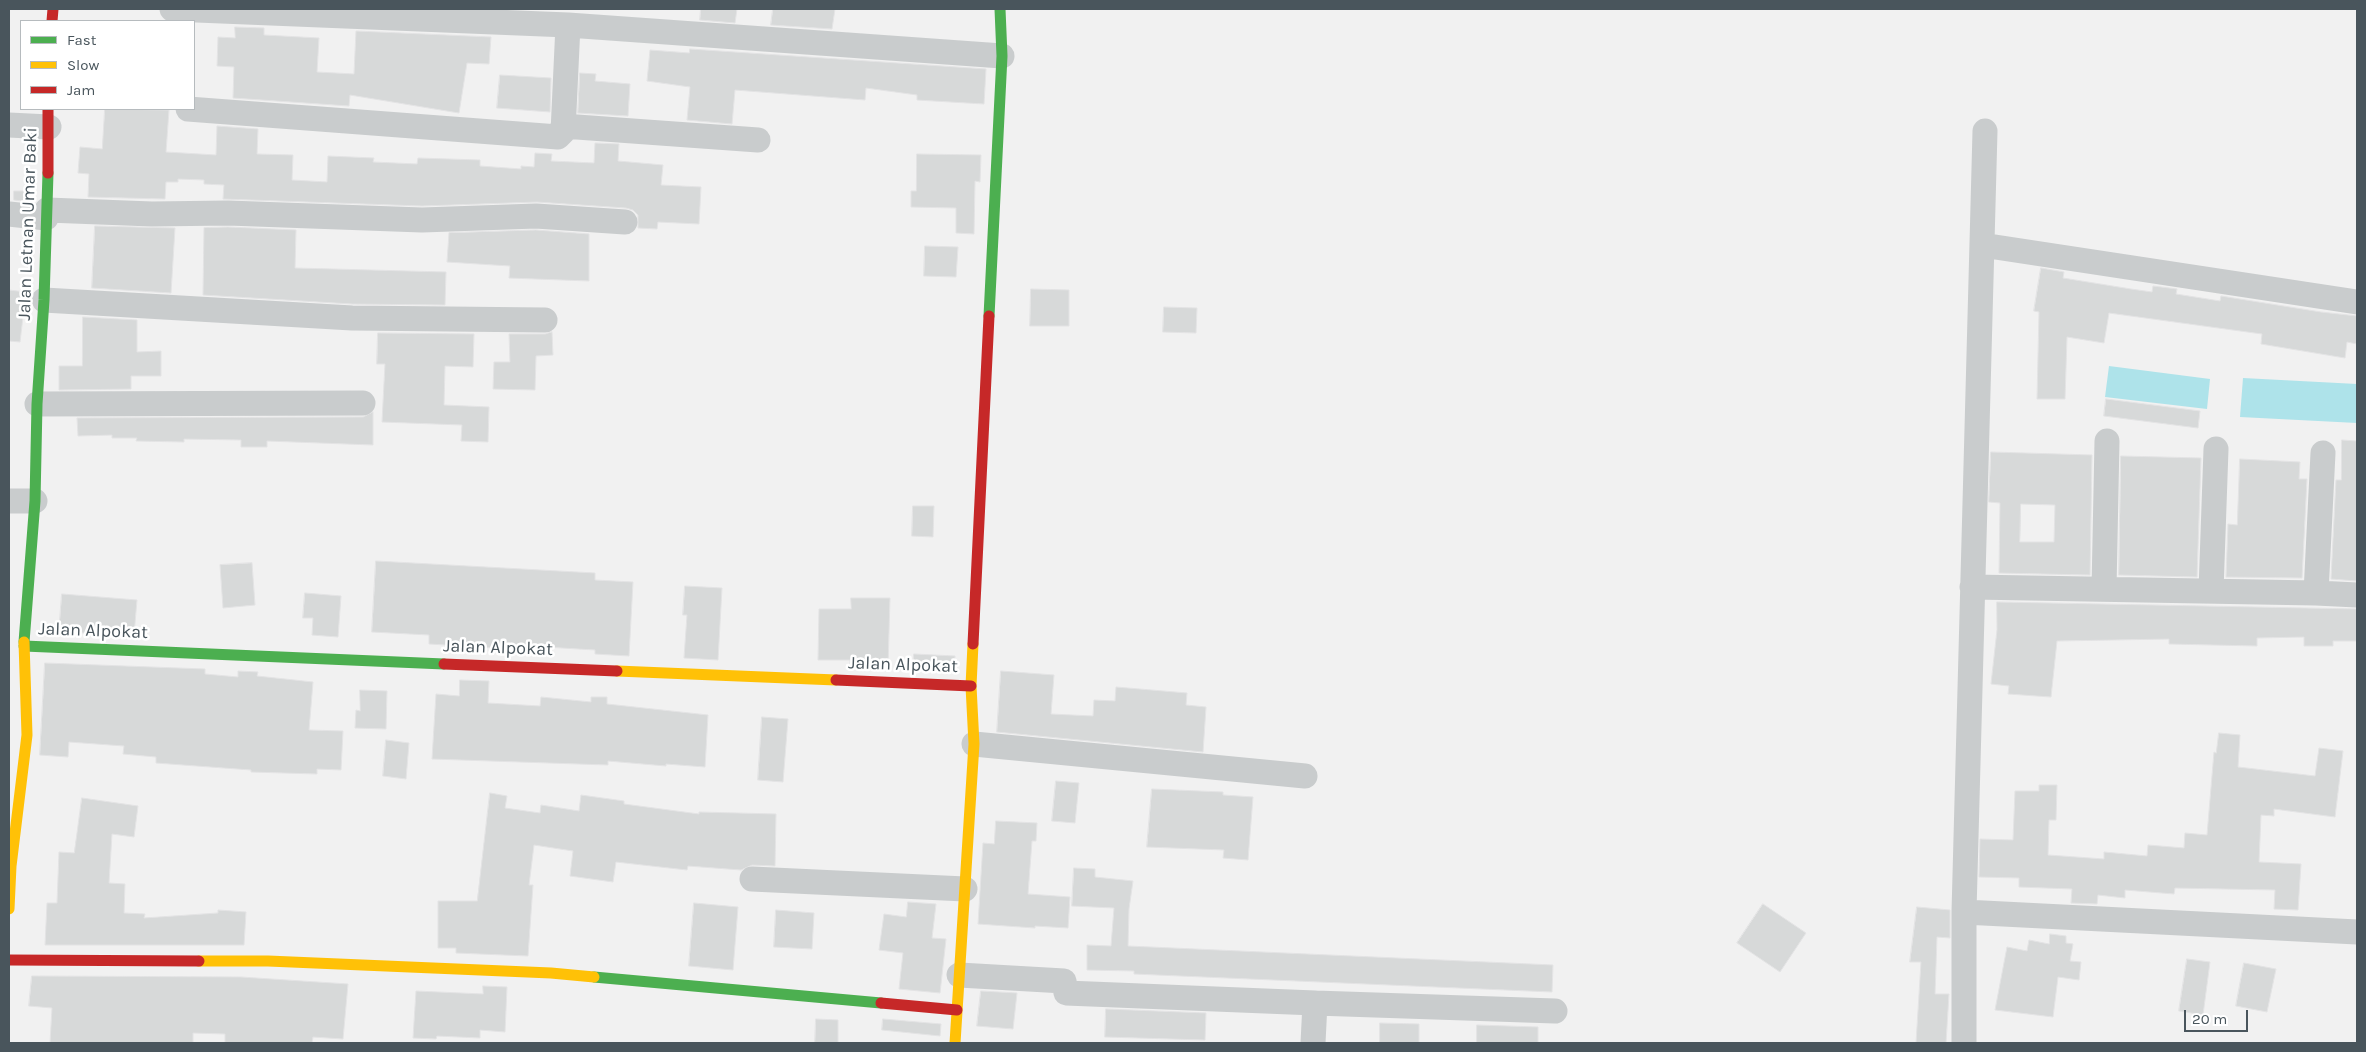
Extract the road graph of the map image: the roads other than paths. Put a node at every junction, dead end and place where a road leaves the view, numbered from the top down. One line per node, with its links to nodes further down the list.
1 (172, 9): 3 (street)
2 (1000, 9): 4 (street)
3 (568, 25): 4 (street); 8 (street)
4 (1002, 56): 31 (street)
5 (195, 110): 8 (street)
6 (49, 118): 7 (street); 12 (street, Jalan Letnan Umar Baki)
7 (9, 125)
8 (563, 126): 10 (street)
9 (1985, 130): 14 (street)
10 (758, 140)
11 (9, 214): 12 (street)
12 (46, 214): 13 (street); 15 (street, Jalan Letnan Umar Baki)
13 (625, 222)
14 (1982, 245): 16 (street); 25 (street)
15 (44, 300): 17 (street); 18 (street, Jalan Letnan Umar Baki)
16 (2357, 302)
17 (545, 320)
18 (37, 404): 19 (street); 24 (street, Jalan Letnan Umar Baki)
19 (363, 404)
20 (2107, 440): 26 (street)
21 (2216, 449): 27 (street)
22 (2323, 453): 28 (street)
23 (9, 500): 24 (street)
24 (35, 501): 30 (street, Jalan Letnan Umar Baki)
25 (1972, 587): 26 (street); 38 (street)
26 (2104, 589): 27 (street)
27 (2211, 592): 28 (street)
28 (2316, 593): 29 (street)
29 (2357, 595)
30 (24, 646): 31 (street, Jalan Alpokat); 34 (street, Jalan Letnan Umar Baki)
31 (971, 686): 32 (street)
32 (974, 744): 33 (street); 36 (street)
33 (1305, 776)
34 (10, 866): 37 (street, Jalan Letnan Umar Baki)
35 (752, 878): 36 (street)
36 (965, 889): 41 (street)
37 (9, 909)
38 (1964, 912): 39 (street); 47 (street)
39 (2357, 932)
40 (9, 960): 43 (street)
41 (959, 975): 42 (street); 43 (street)
42 (1315, 1003): 44 (street); 46 (street)
43 (957, 1010): 45 (street)
44 (1555, 1011)
45 (955, 1043)
46 (1313, 1043)
47 (1964, 1043)

